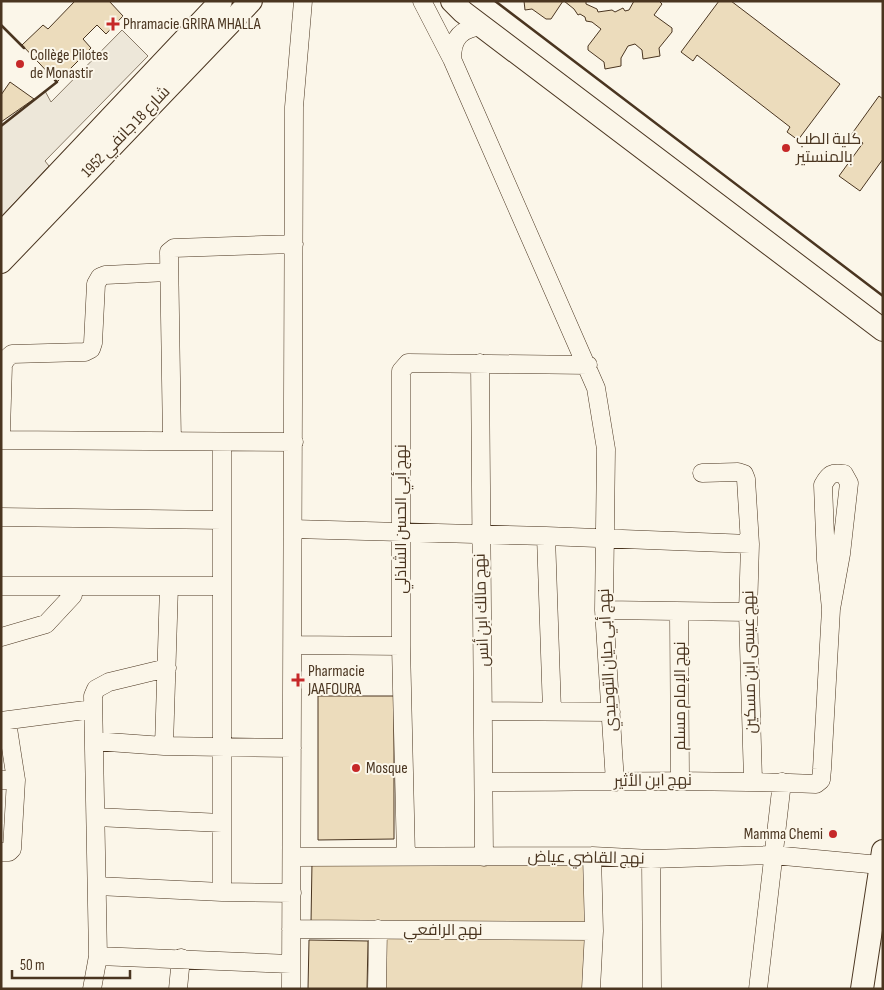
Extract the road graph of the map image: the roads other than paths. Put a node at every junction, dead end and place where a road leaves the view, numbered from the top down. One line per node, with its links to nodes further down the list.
1 (220, 1): 9 (main road, شارع 18 جانفي 1952)
2 (251, 1): 11 (main road, شارع 18 جانفي 1952)
3 (303, 1): 10 (street)
4 (422, 1): 8 (street, نهج أبي حيان التوحيدي)
5 (439, 1): 6 (main road)
6 (457, 6): 7 (main road)
7 (483, 26): 8 (street); 13 (main road)
8 (452, 59): 15 (street, نهج أبي حيان التوحيدي)
9 (1, 234)
10 (294, 244): 12 (street); 20 (street)
11 (1, 262)
12 (168, 272): 16 (street); 18 (street)
13 (882, 328)
14 (480, 363): 15 (street, نهج أبي الحسن الشاذلي); 25 (street, نهج أبي الحسن الشاذلي); 26 (street, نهج مالك ابن أنس)
15 (588, 365): 28 (street, نهج أبي حيان التوحيدي)
16 (1, 431)
17 (1, 440): 18 (street)
18 (172, 442): 19 (street)
19 (222, 442): 20 (street); 23 (street)
20 (294, 442): 24 (street)
21 (702, 473): 29 (street, نهج عيسى ابن مسكين)
22 (1, 517): 23 (street)
23 (222, 520): 33 (street)
24 (293, 529): 25 (street); 39 (street)
25 (401, 531): 26 (street); 40 (street, نهج أبي الحسن الشاذلي)
26 (480, 534): 27 (street); 43 (street, نهج مالك ابن أنس)
27 (546, 536): 28 (street); 44 (street)
28 (604, 538): 29 (street); 35 (street, نهج أبي حيان التوحيدي)
29 (750, 544): 37 (street, نهج عيسى ابن مسكين)
30 (1, 586): 31 (street)
31 (73, 586): 32 (street); 38 (street)
32 (169, 586): 33 (street); 41 (street)
33 (222, 586): 49 (street)
34 (831, 609): 34 (street); 56 (street, نهج ابن الأثير)
35 (604, 610): 36 (street); 45 (street, نهج أبي حيان التوحيدي)
36 (680, 612): 37 (street); 52 (street, نهج الإمام مسلم)
37 (748, 612): 53 (street, نهج عيسى ابن مسكين)
38 (1, 636)
39 (292, 644): 40 (street); 50 (street)
40 (401, 646): 63 (street, نهج أبي الحسن الشاذلي)
41 (167, 668): 42 (street); 48 (street)
42 (93, 709): 46 (street); 47 (street)
43 (484, 711): 44 (street); 54 (street, نهج مالك ابن أنس)
44 (552, 711): 45 (street)
45 (611, 712): 55 (street, نهج أبي حيان التوحيدي)
46 (4, 722): 51 (street)
47 (94, 741): 48 (street); 57 (street)
48 (164, 746): 49 (street)
49 (222, 747): 50 (street); 58 (street)
50 (292, 748): 62 (street)
51 (9, 780): 59 (street)
52 (680, 780): 53 (street, نهج ابن الأثير); 55 (street, نهج ابن الأثير)
53 (752, 780): 56 (street, نهج ابن الأثير)
54 (484, 782): 55 (street, نهج ابن الأثير); 64 (street, نهج مالك ابن أنس)
55 (615, 782)
56 (782, 782): 60 (street)
57 (96, 817): 58 (street); 67 (street)
58 (222, 823): 68 (street)
59 (1, 852)
60 (773, 855): 65 (street, نهج القاضي عياض); 66 (street, نهج القاضي عياض); 82 (street)
61 (592, 856): 64 (street, نهج القاضي عياض); 66 (street, نهج القاضي عياض); 72 (street)
62 (292, 857): 63 (street, نهج القاضي عياض); 69 (street)
63 (406, 857): 64 (street, نهج القاضي عياض)
64 (484, 857)
65 (882, 858): 83 (main road)
66 (651, 859): 81 (street)
67 (97, 886): 68 (street); 73 (street)
68 (222, 892): 69 (street)
69 (292, 893): 70 (street)
70 (291, 929): 71 (street, نهج الرافعي); 75 (street)
71 (378, 929): 72 (street, نهج الرافعي); 79 (street)
72 (594, 931): 80 (street)
73 (98, 956): 74 (street); 76 (street)
74 (182, 958): 75 (street); 77 (street)
75 (291, 964): 78 (street)
76 (92, 989)
77 (178, 989)
78 (291, 989)
79 (377, 989)
80 (591, 989)
81 (652, 989)
82 (758, 989)
83 (862, 989)

